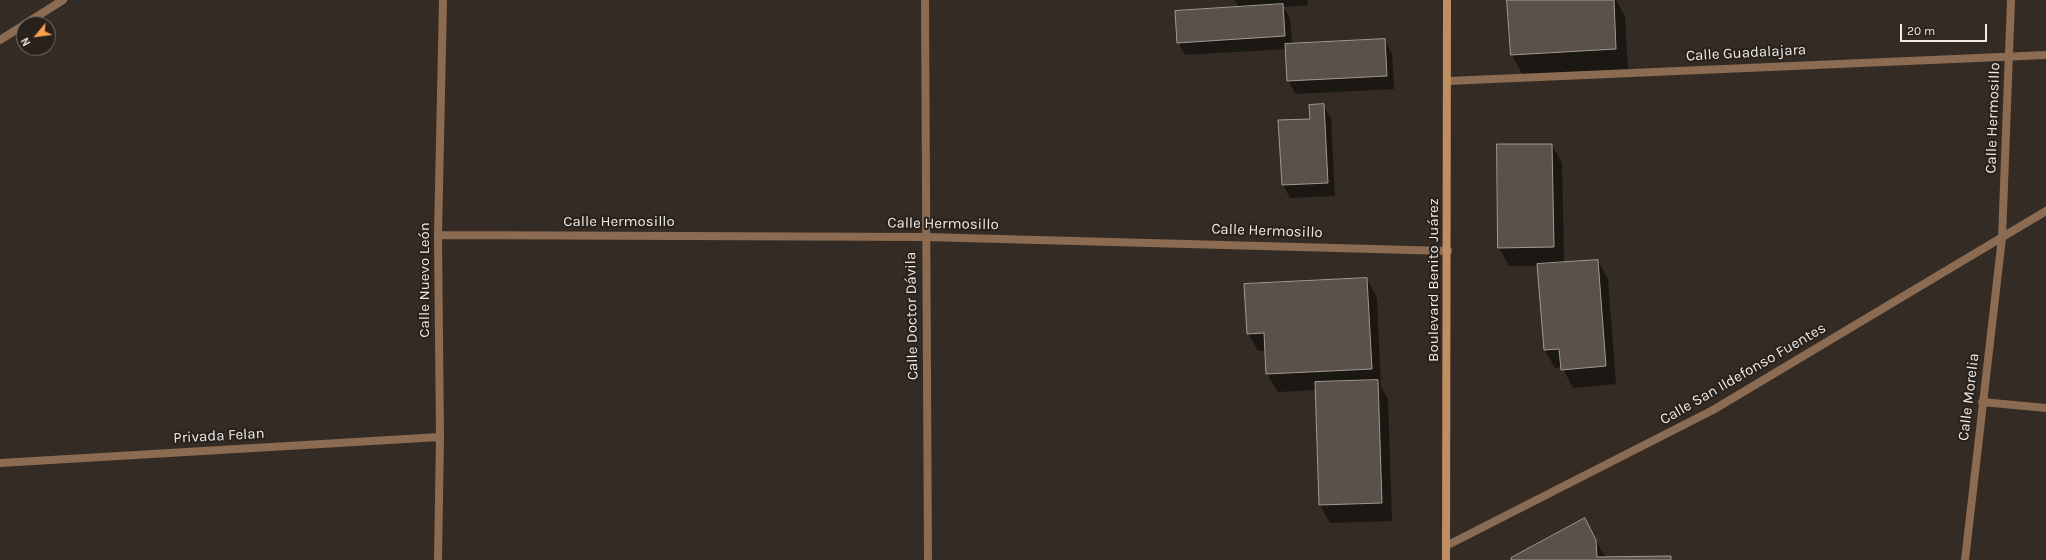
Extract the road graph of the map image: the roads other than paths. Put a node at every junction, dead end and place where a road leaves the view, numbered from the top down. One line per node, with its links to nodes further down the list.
1 (64, 0): 6 (street)
2 (443, 0): 13 (street, Calle Nuevo León)
3 (925, 0): 14 (street, Calle Doctor Dávila)
4 (1447, 0): 11 (main road, Boulevard Benito Juárez)
5 (2011, 0): 10 (street, Calle Hermosillo)
6 (37, 16)
7 (16, 29): 8 (street)
8 (0, 40)
9 (2046, 55): 10 (street, Calle Guadalajara)
10 (2009, 56): 11 (street, Calle Guadalajara); 15 (street, Calle Hermosillo)
11 (1448, 81): 16 (main road, Boulevard Benito Juárez)
12 (2046, 211): 15 (street, Calle San Ildefonso Fuentes)
13 (438, 236): 14 (street, Calle Hermosillo); 19 (street, Calle Nuevo León)
14 (925, 237): 16 (street, Calle Hermosillo); 23 (street, Calle Doctor Dávila)
15 (2002, 238): 17 (street, Calle Morelia); 21 (street, Calle San Ildefonso Fuentes)
16 (1448, 252): 21 (main road, Boulevard Benito Juárez)
17 (1982, 402): 18 (street); 25 (street, Calle Morelia)
18 (2046, 408)
19 (440, 437): 20 (street, Privada Felan); 22 (street, Calle Nuevo León)
20 (0, 463)
21 (1446, 546): 24 (main road, Boulevard Benito Juárez)
22 (438, 560)
23 (928, 560)
24 (1446, 560)
25 (1965, 560)

